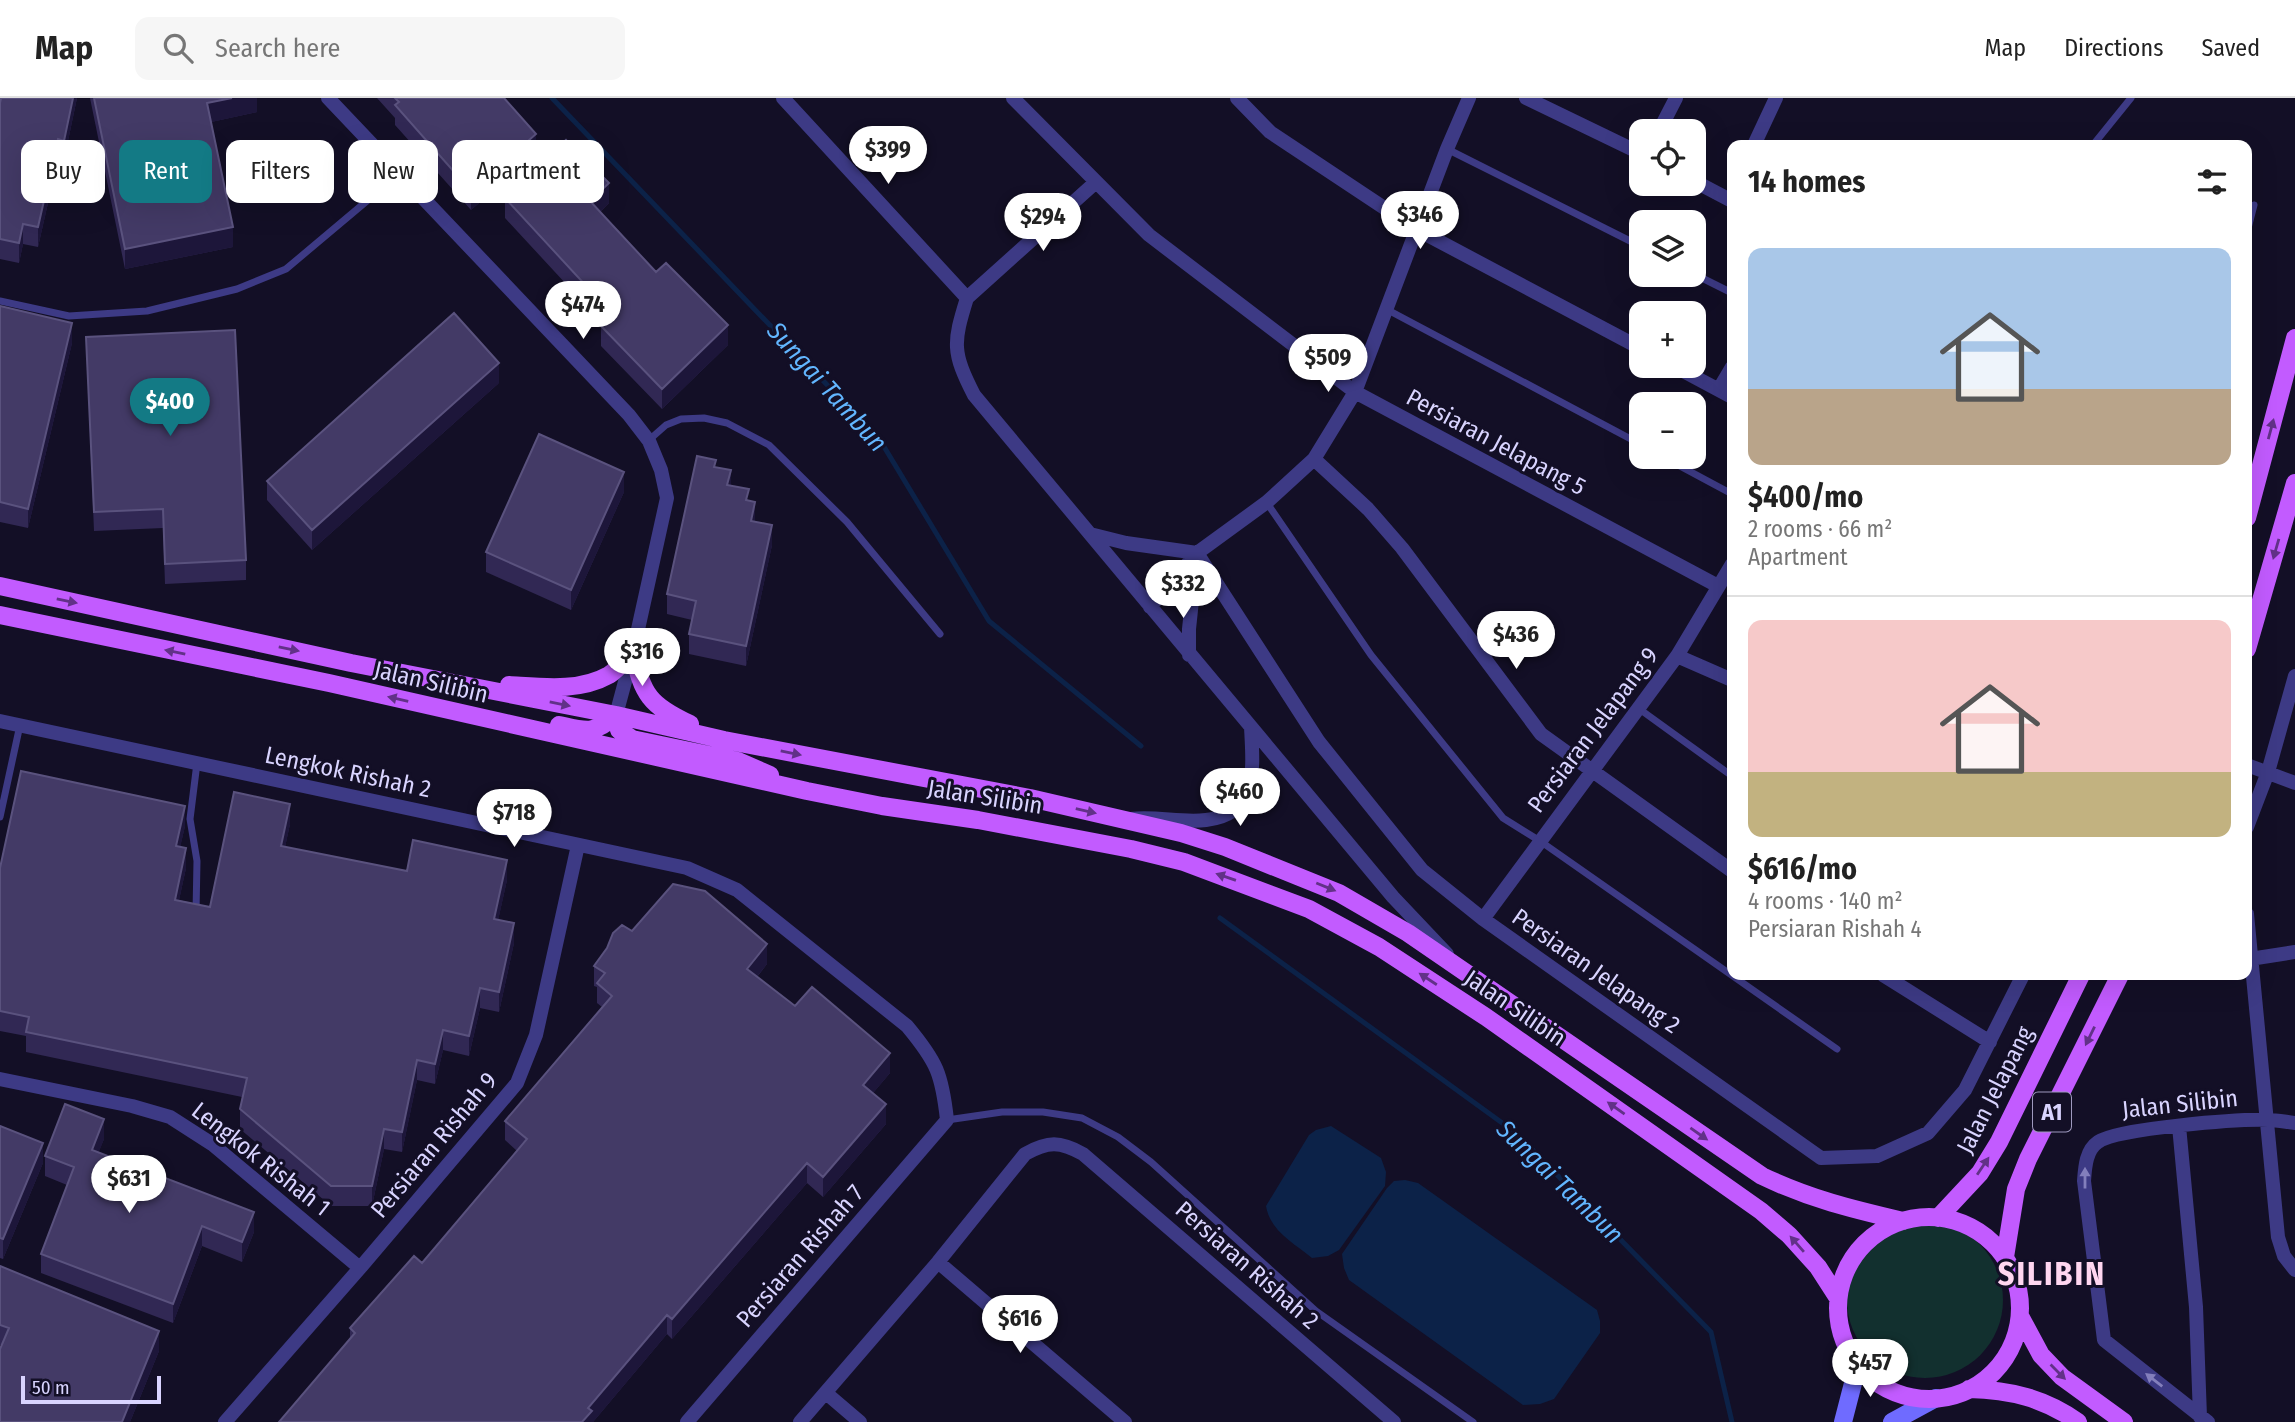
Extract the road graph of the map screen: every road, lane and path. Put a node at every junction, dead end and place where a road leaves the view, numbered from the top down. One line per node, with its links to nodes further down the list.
1 (328, 98): 11 (street)
2 (783, 98): 27 (street)
3 (1013, 98): 16 (street, Persiaran Jelapang 5)
4 (1237, 98): 23 (street)
5 (1469, 98): 14 (street)
6 (1526, 98): 15 (street)
7 (1676, 98): 10 (street)
8 (1776, 98): 12 (street)
9 (2131, 98): 13 (lane)
10 (1665, 119)
11 (367, 140)
12 (1756, 140)
13 (2097, 140)
14 (1447, 149): 23 (street); 24 (lane)
15 (1629, 149)
16 (1096, 182): 27 (street); 35 (street, Persiaran Jelapang 5)
17 (1706, 186): 18 (street)
18 (1727, 196)
19 (365, 203): 28 (lane)
20 (427, 203): 38 (street)
21 (2254, 205): 22 (lane)
22 (2252, 213)
23 (1416, 229): 29 (street); 31 (street)
24 (1629, 240)
25 (1706, 280): 26 (lane)
26 (1727, 290)
27 (967, 298): 45 (street, Jalan Silibin)
28 (0, 302)
29 (1387, 309): 35 (street); 37 (lane)
30 (2295, 338): 41 (main road, one-way to 30)
31 (1629, 341)
32 (1727, 375): 34 (street)
33 (1697, 378): 34 (street)
34 (1719, 389): 36 (street)
35 (1355, 392): 39 (street); 49 (street, Persiaran Jelapang 5)
36 (1727, 394)
37 (1629, 438)
38 (649, 441): 53 (lane); 54 (street)
39 (1314, 459): 44 (street); 69 (street)
40 (1685, 469): 43 (lane)
41 (2253, 472)
42 (2295, 483): 52 (main road, one-way to 52)
43 (1727, 491)
44 (1267, 502): 46 (street); 79 (lane)
45 (1090, 534): 46 (street); 50 (street, Jalan Silibin)
46 (1197, 553): 50 (street); 55 (street); 83 (street, Persiaran Jelapang 2)
47 (1727, 572): 49 (street, Persiaran Jelapang 9)
48 (0, 586): 59 (main road, Jalan Silibin, one-way to 59)
49 (1718, 586): 56 (street, Persiaran Jelapang 9)
50 (1150, 607): 55 (street, Jalan Silibin)
51 (0, 615): 61 (main road, Jalan Silibin, one-way to 51)
52 (2252, 632)
53 (940, 634)
54 (634, 652): 59 (main road); 62 (street); 66 (main road)
55 (1189, 656): 65 (street, Jalan Silibin)
56 (1677, 656): 58 (street); 60 (street, Persiaran Jelapang 9)
57 (2295, 676): 71 (street)
58 (1727, 678)
59 (436, 680): 62 (main road, Jalan Silibin, one-way to 62)
60 (1637, 708): 69 (street, Persiaran Jelapang 9); 70 (lane)
61 (444, 710): 62 (main road); 73 (main road, Jalan Silibin)
62 (616, 715): 66 (main road, Jalan Silibin); 73 (main road)
63 (0, 721): 64 (street, Lengkok Rishah 2)
64 (20, 725): 67 (street, Lengkok Rishah 2); 76 (lane)
65 (1251, 727): 78 (street); 86 (street, Jalan Silibin)
66 (724, 740): 78 (main road, Jalan Silibin, one-way to 78)
67 (197, 763): 77 (lane); 80 (street, Lengkok Rishah 2)
68 (2252, 767): 71 (street)
69 (1591, 771): 79 (street, Persiaran Jelapang 9); 81 (street)
70 (1727, 772)
71 (2268, 772): 72 (street); 74 (street)
72 (2295, 783)
73 (807, 791): 107 (main road, Jalan Silibin, one-way to 73)
74 (2252, 814)
75 (177, 816): 77 (lane)
76 (0, 817)
77 (190, 819): 82 (lane)
78 (1127, 820): 86 (main road, Jalan Silibin, one-way to 86)
79 (1540, 841): 83 (street, Persiaran Jelapang 9); 87 (lane)
80 (578, 845): 97 (street, Lengkok Rishah 2); 105 (street, Persiaran Rishah 9)
81 (1727, 867)
82 (197, 918)
83 (1483, 919): 94 (street, Persiaran Jelapang 2)
84 (2295, 952): 85 (street)
85 (2252, 959)
86 (1458, 966): 102 (main road, Jalan Silibin, one-way to 102)
87 (1727, 972)
88 (2252, 977): 98 (street)
89 (1738, 980): 95 (lane)
90 (1891, 980): 94 (street)
91 (2021, 980): 94 (street, Persiaran Jelapang 2)
92 (2079, 980): 101 (main road, Jalan Jelapang / A1, one-way to 92)
93 (2118, 980): 103 (main road, A1, one-way to 103)
94 (1990, 1042)
95 (1837, 1049)
96 (0, 1079): 105 (street, Lengkok Rishah 1)
97 (947, 1120): 115 (street, Persiaran Rishah 7); 120 (lane)
98 (2268, 1120): 99 (street, Jalan Silibin); 100 (street, Jalan Silibin); 106 (street)
99 (2295, 1123)
100 (2179, 1126): 113 (street); 113 (street, Jalan Silibin, one-way to 100)
101 (1938, 1217): 102 (main road); 103 (main road)
102 (1903, 1221): 107 (main road)
103 (2005, 1257): 108 (main road)
104 (938, 1262): 111 (street); 118 (street); 119 (street, Persiaran Rishah 2)
105 (360, 1268): 114 (street, Persiaran Rishah 9)
106 (2295, 1270)
107 (1838, 1298): 109 (main road)
108 (2020, 1316): 110 (main road); 124 (main road, one-way to 124)
109 (1858, 1364): 112 (main road); 121 (main road)
110 (1969, 1389): 112 (main road); 123 (main road)
111 (826, 1393): 116 (street); 117 (street)
112 (1936, 1398): 122 (main road)
113 (2204, 1419)
114 (225, 1422)
115 (687, 1422)
116 (800, 1422)
117 (860, 1422)
118 (1125, 1422)
119 (1394, 1422)
120 (1473, 1422)
121 (1843, 1422)
122 (1892, 1422)
123 (2078, 1422)
124 (2124, 1422)

